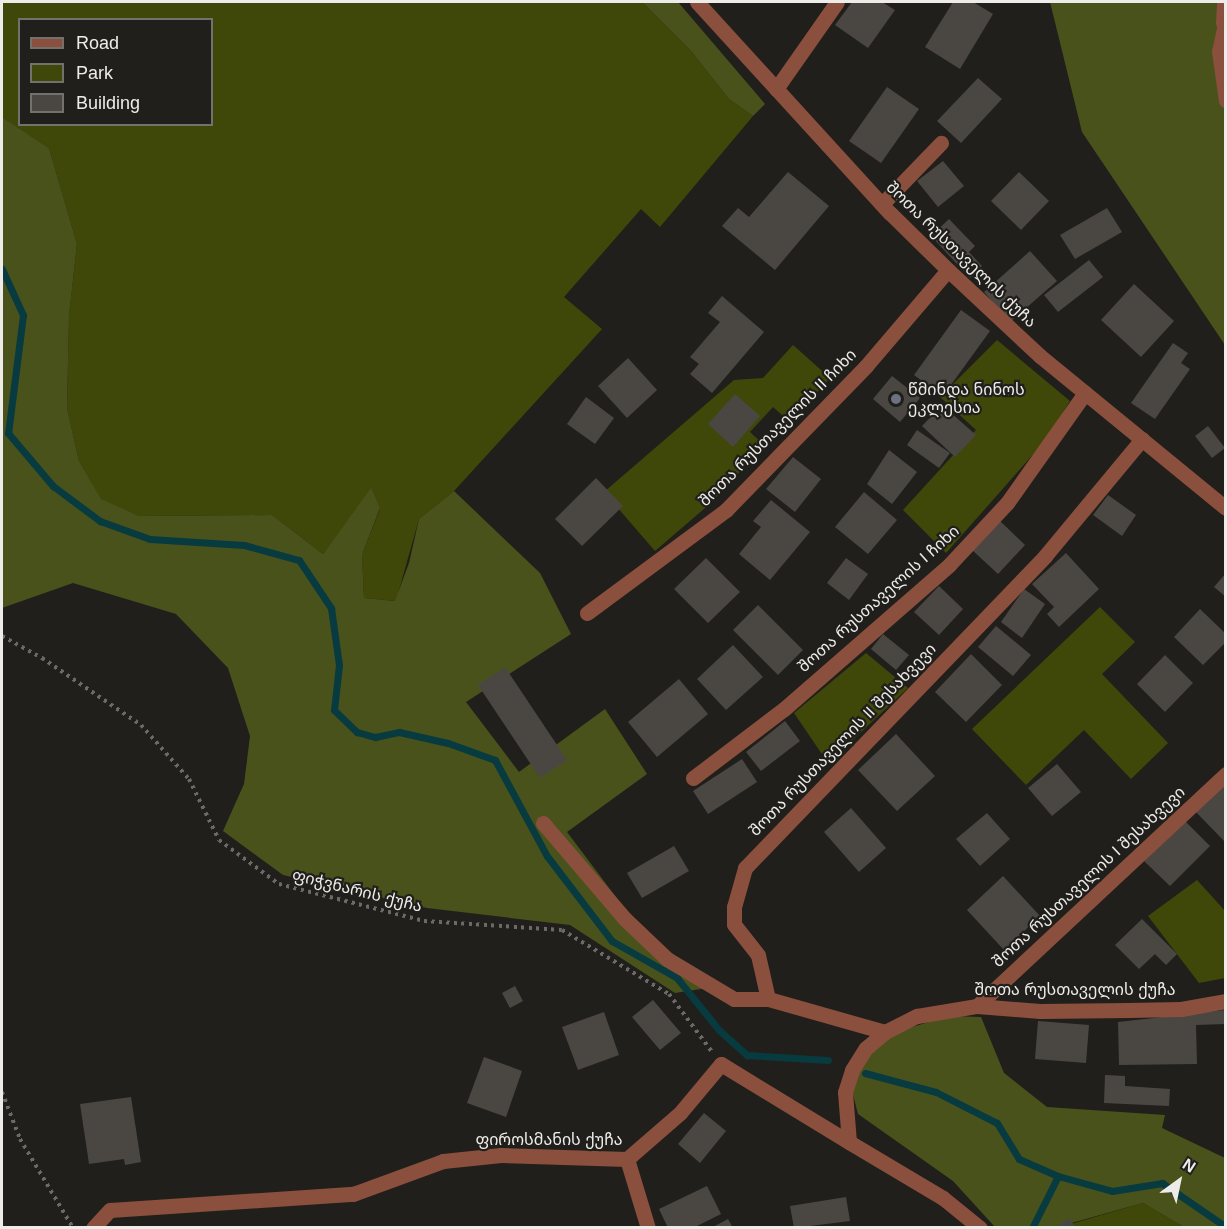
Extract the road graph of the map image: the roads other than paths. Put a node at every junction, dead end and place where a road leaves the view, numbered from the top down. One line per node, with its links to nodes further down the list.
1 (697, 2): 5 (street, შოთა რუსთაველის ქუჩა)
2 (837, 2): 5 (street)
3 (1224, 2): 4 (street)
4 (1224, 21): 6 (street)
5 (776, 89): 8 (street, შოთა რუსთაველის ქუჩა)
6 (1226, 100)
7 (941, 143): 8 (street)
8 (882, 204): 9 (street, შოთა რუსთაველის ქუჩა)
9 (948, 270): 10 (street, შოთა რუსთაველის ქუჩა); 13 (street, შოთა რუსთაველის II ჩიხი)
10 (1085, 393): 11 (street, შოთა რუსთაველის ქუჩა); 15 (street, შოთა რუსთაველის I ჩიხი)
11 (1142, 438): 12 (street, შოთა რუსთაველის ქუჩა); 17 (street, შოთა რუსთაველის II შესახვევი)
12 (1226, 508)
13 (587, 613)
14 (1226, 774): 19 (street, შოთა რუსთაველის I შესახვევი)
15 (693, 778)
16 (543, 823): 17 (street)
17 (768, 999): 20 (street)
18 (1226, 1001): 19 (street, შოთა რუსთაველის ქუჩა)
19 (977, 1006): 20 (street, შოთა რუსთაველის ქუჩა)
20 (885, 1032): 21 (street, შოთა რუსთაველის ქუჩა)
21 (849, 1142): 22 (street, ფიროსმანის ქუჩა); 25 (street)
22 (627, 1159): 23 (street, ფიროსმანის ქუჩა); 24 (street)
23 (93, 1227)
24 (648, 1227)
25 (980, 1227)

